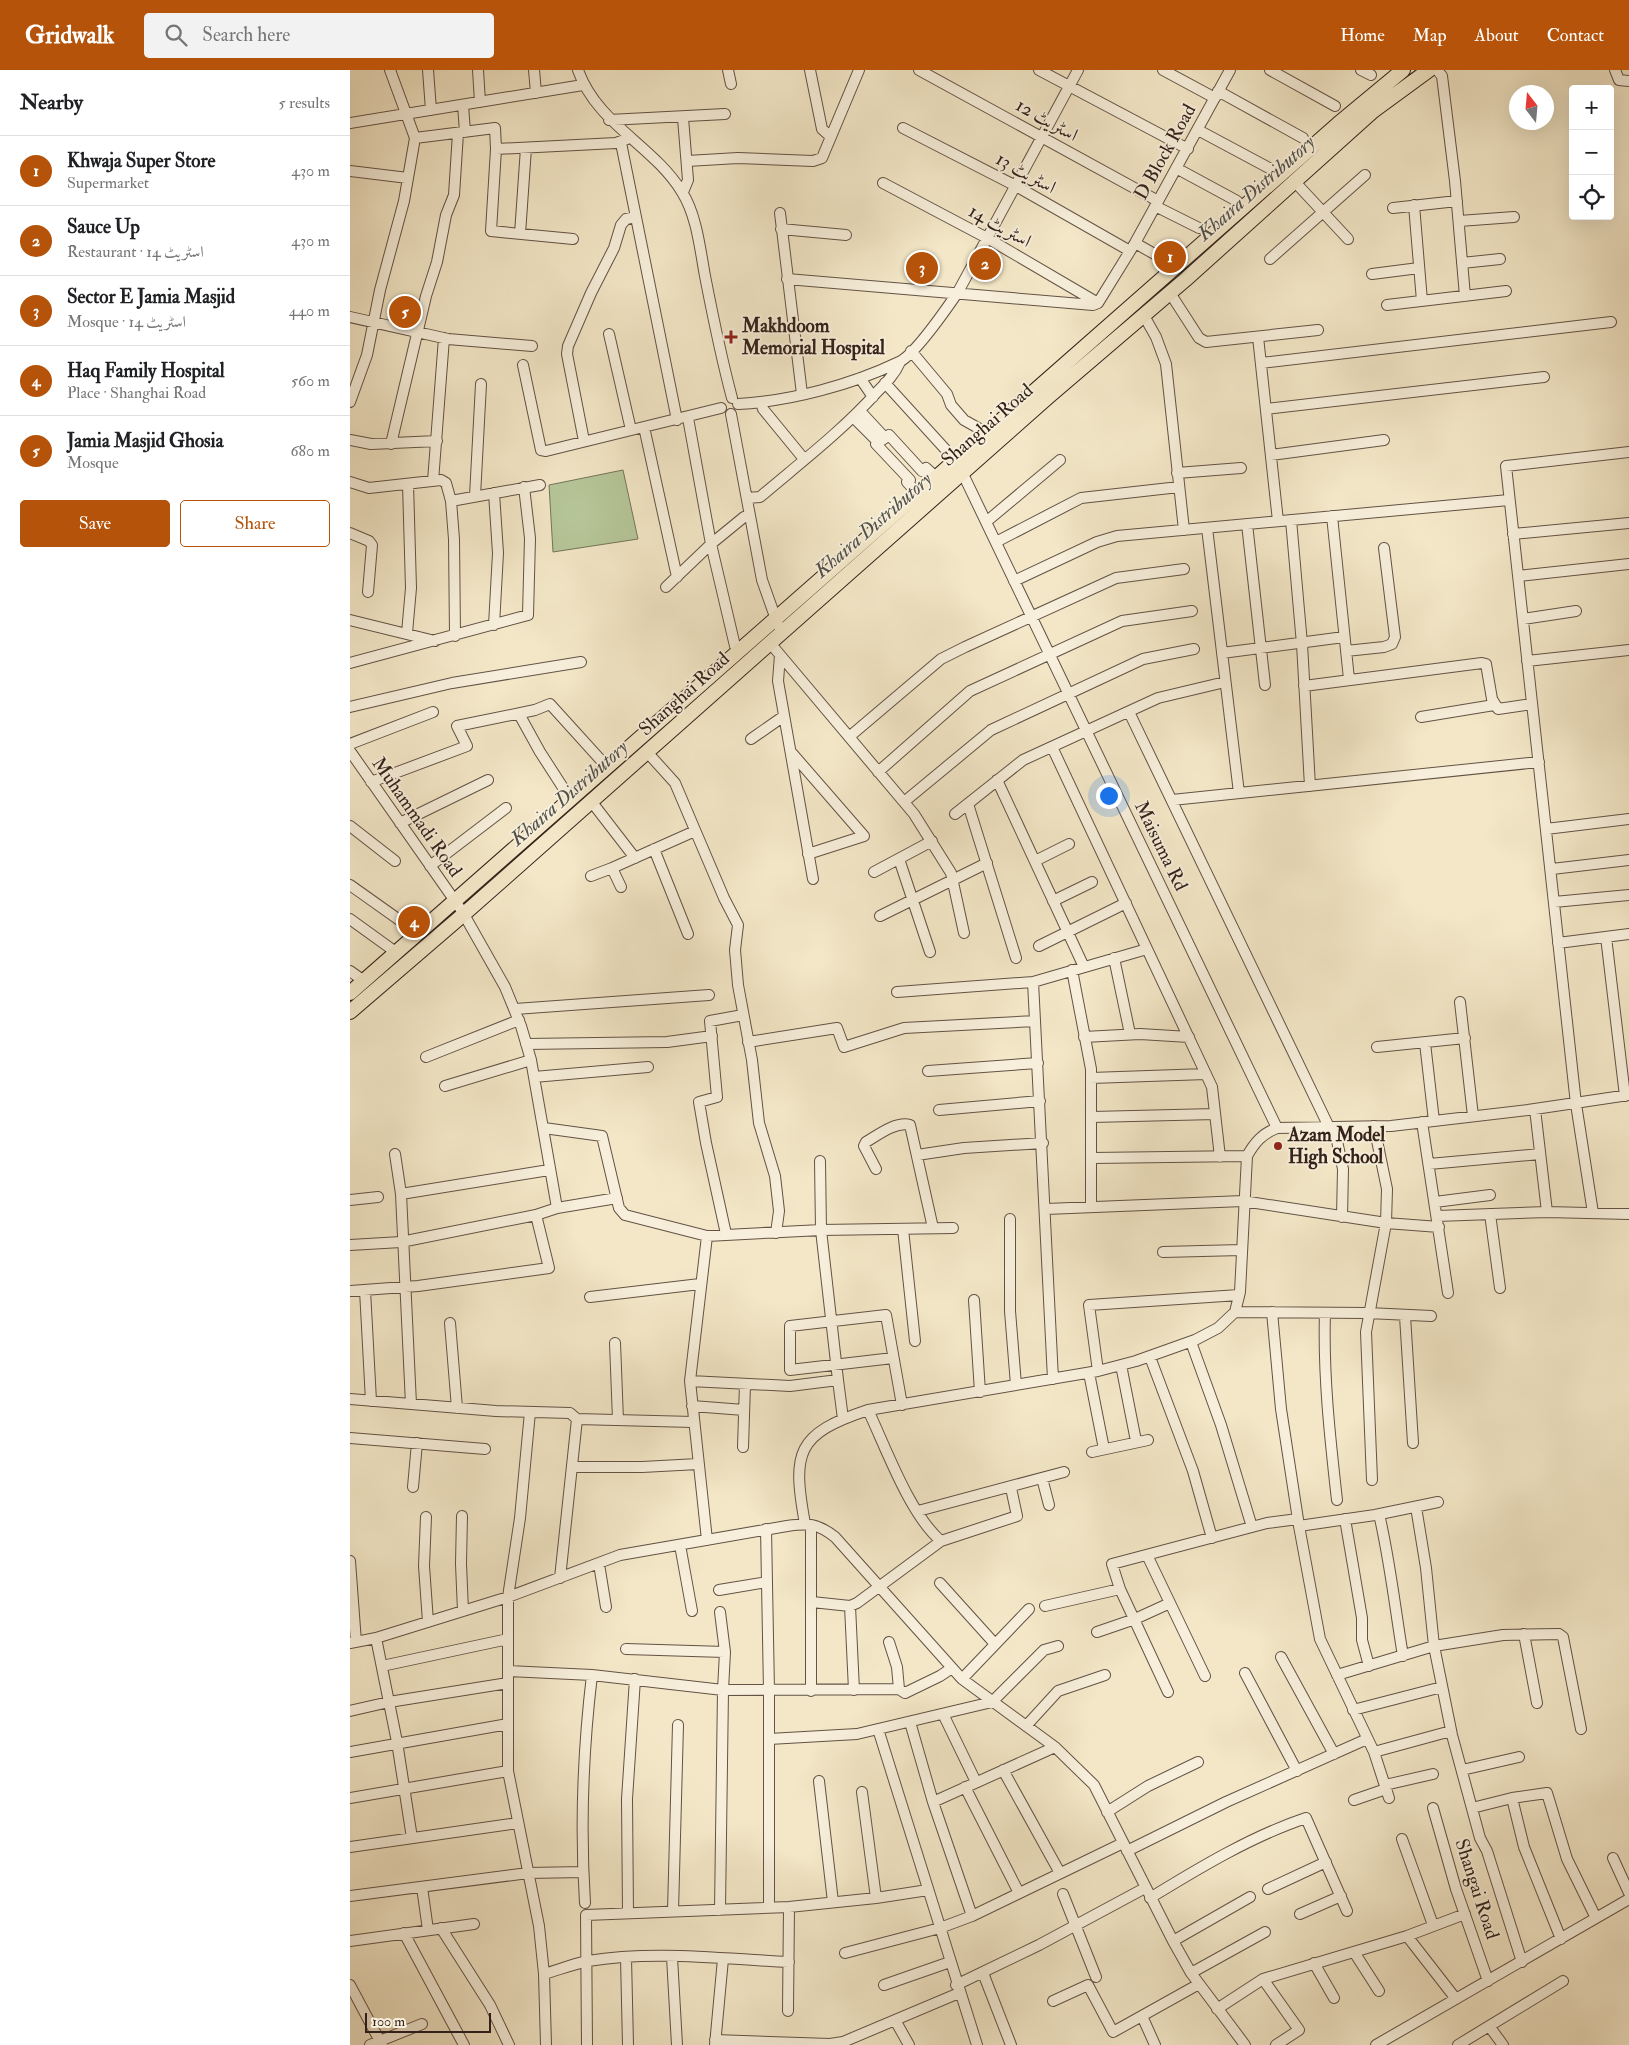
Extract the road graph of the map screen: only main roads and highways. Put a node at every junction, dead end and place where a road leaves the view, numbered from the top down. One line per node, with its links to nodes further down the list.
1 (1403, 70): 3 (main road, Shanghai Road)
2 (1429, 70): 3 (main road, Shanghai Road)
3 (1180, 275): 4 (main road, Shanghai Road); 4 (main road, Shanghai Road)
4 (1135, 314): 5 (main road, Shanghai Road); 5 (main road, Shanghai Road)
5 (959, 466): 6 (main road, Shanghai Road); 6 (main road, Shanghai Road)
6 (779, 626): 7 (main road, Shanghai Road); 7 (main road, Shanghai Road)
7 (459, 909): 8 (main road, Shanghai Road); 9 (main road, Shanghai Road)
8 (350, 993)
9 (350, 1012)

